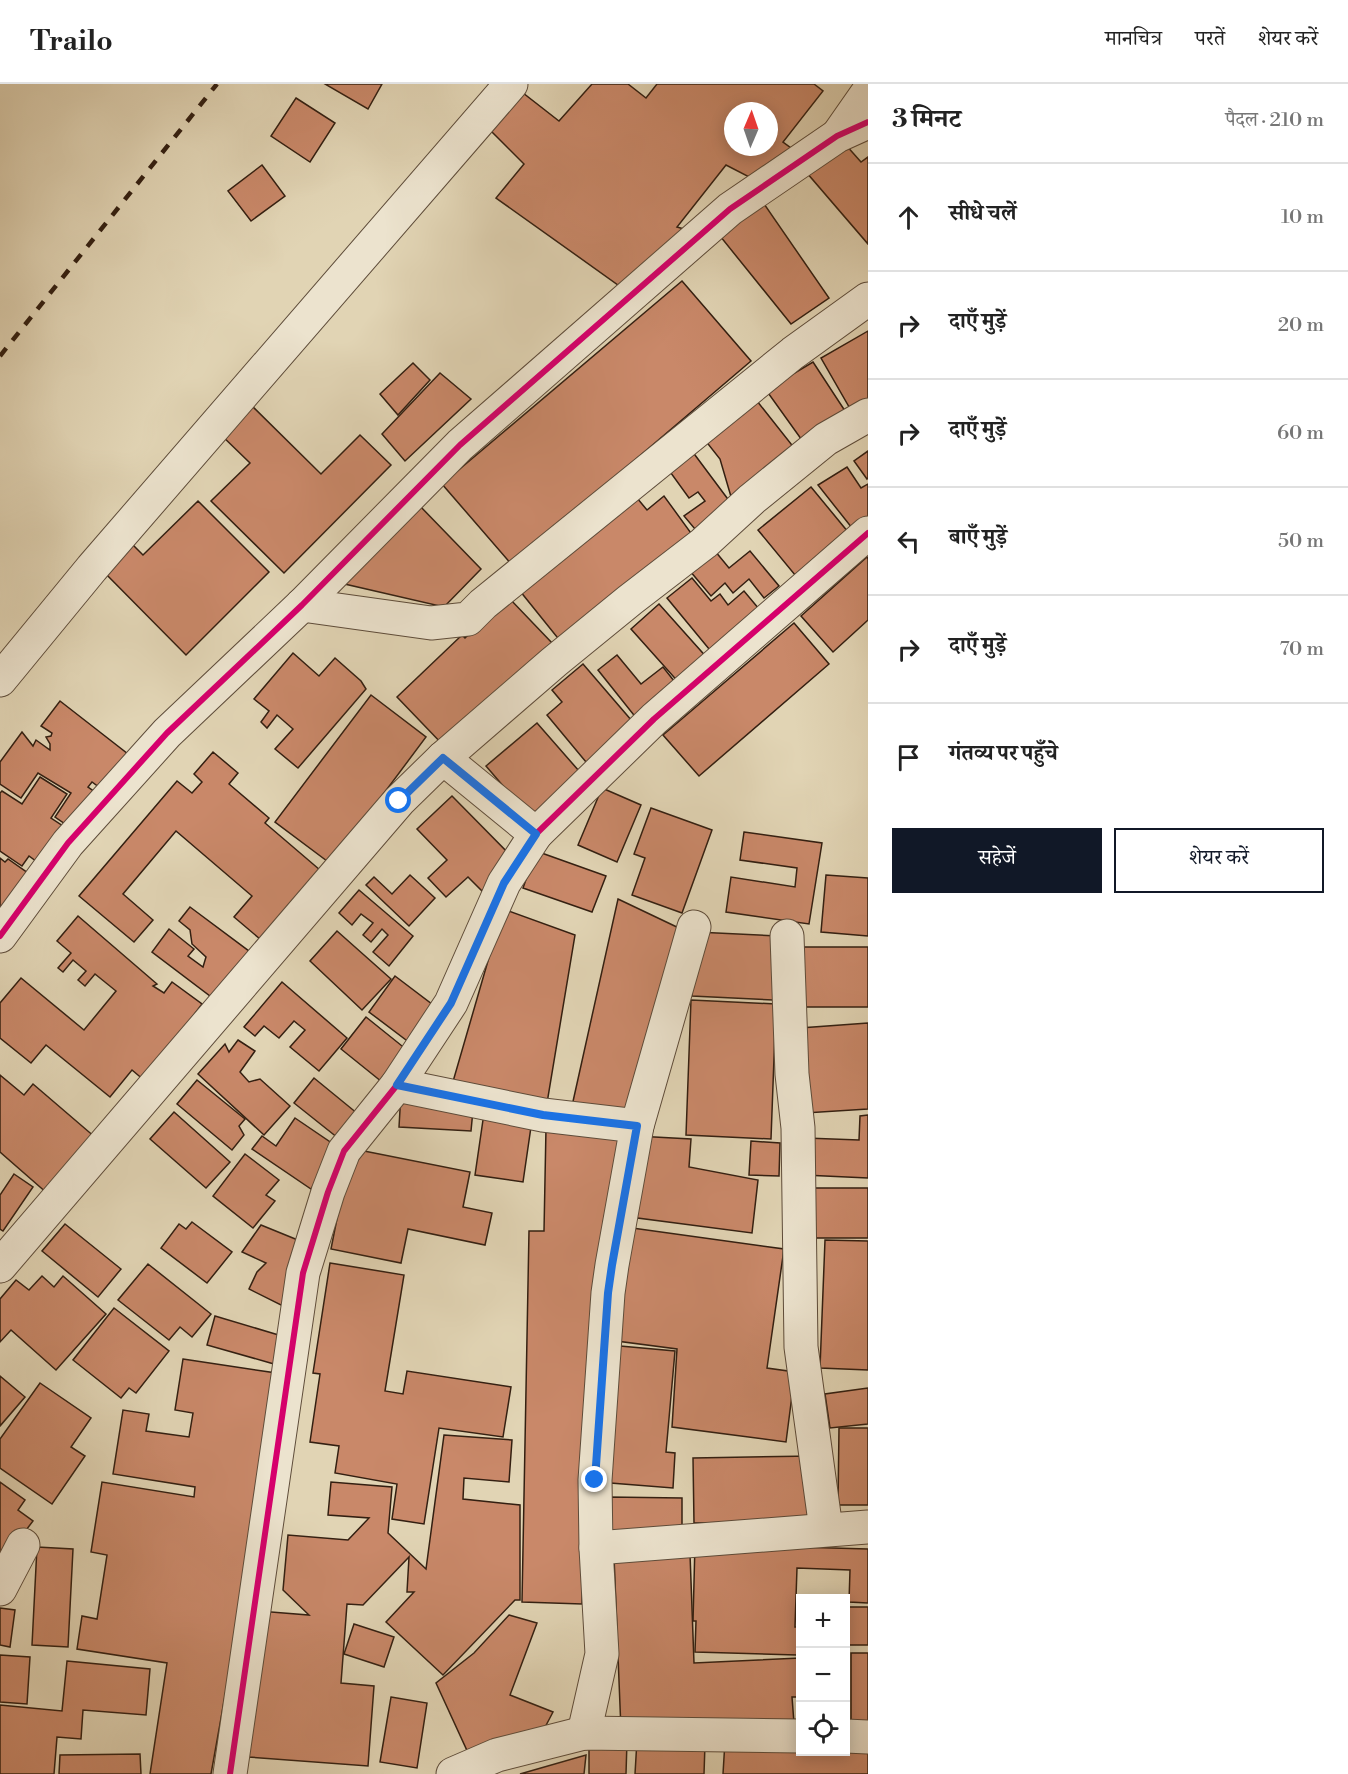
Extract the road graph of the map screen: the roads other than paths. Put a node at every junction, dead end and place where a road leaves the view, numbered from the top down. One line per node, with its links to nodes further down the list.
1 (511, 84): 9 (street)
2 (868, 92): 4 (street)
3 (868, 122): 4 (street)
4 (837, 136): 8 (street)
5 (868, 299): 8 (street)
6 (868, 415): 10 (street)
7 (868, 533): 11 (street)
8 (302, 605): 13 (street)
9 (0, 680)
10 (443, 758): 11 (street); 17 (street)
11 (536, 834): 15 (street)
12 (694, 927): 16 (street)
13 (0, 936)
14 (787, 936): 19 (street)
15 (397, 1085): 16 (street); 27 (street)
16 (637, 1126): 21 (street)
17 (0, 1266)
18 (868, 1527): 19 (street)
19 (826, 1529): 21 (street)
20 (23, 1545): 22 (street)
21 (596, 1548): 23 (street)
22 (0, 1589)
23 (584, 1733): 24 (street); 28 (street)
24 (796, 1736)
25 (850, 1736): 26 (street)
26 (868, 1737)
27 (230, 1774)
28 (453, 1774)

